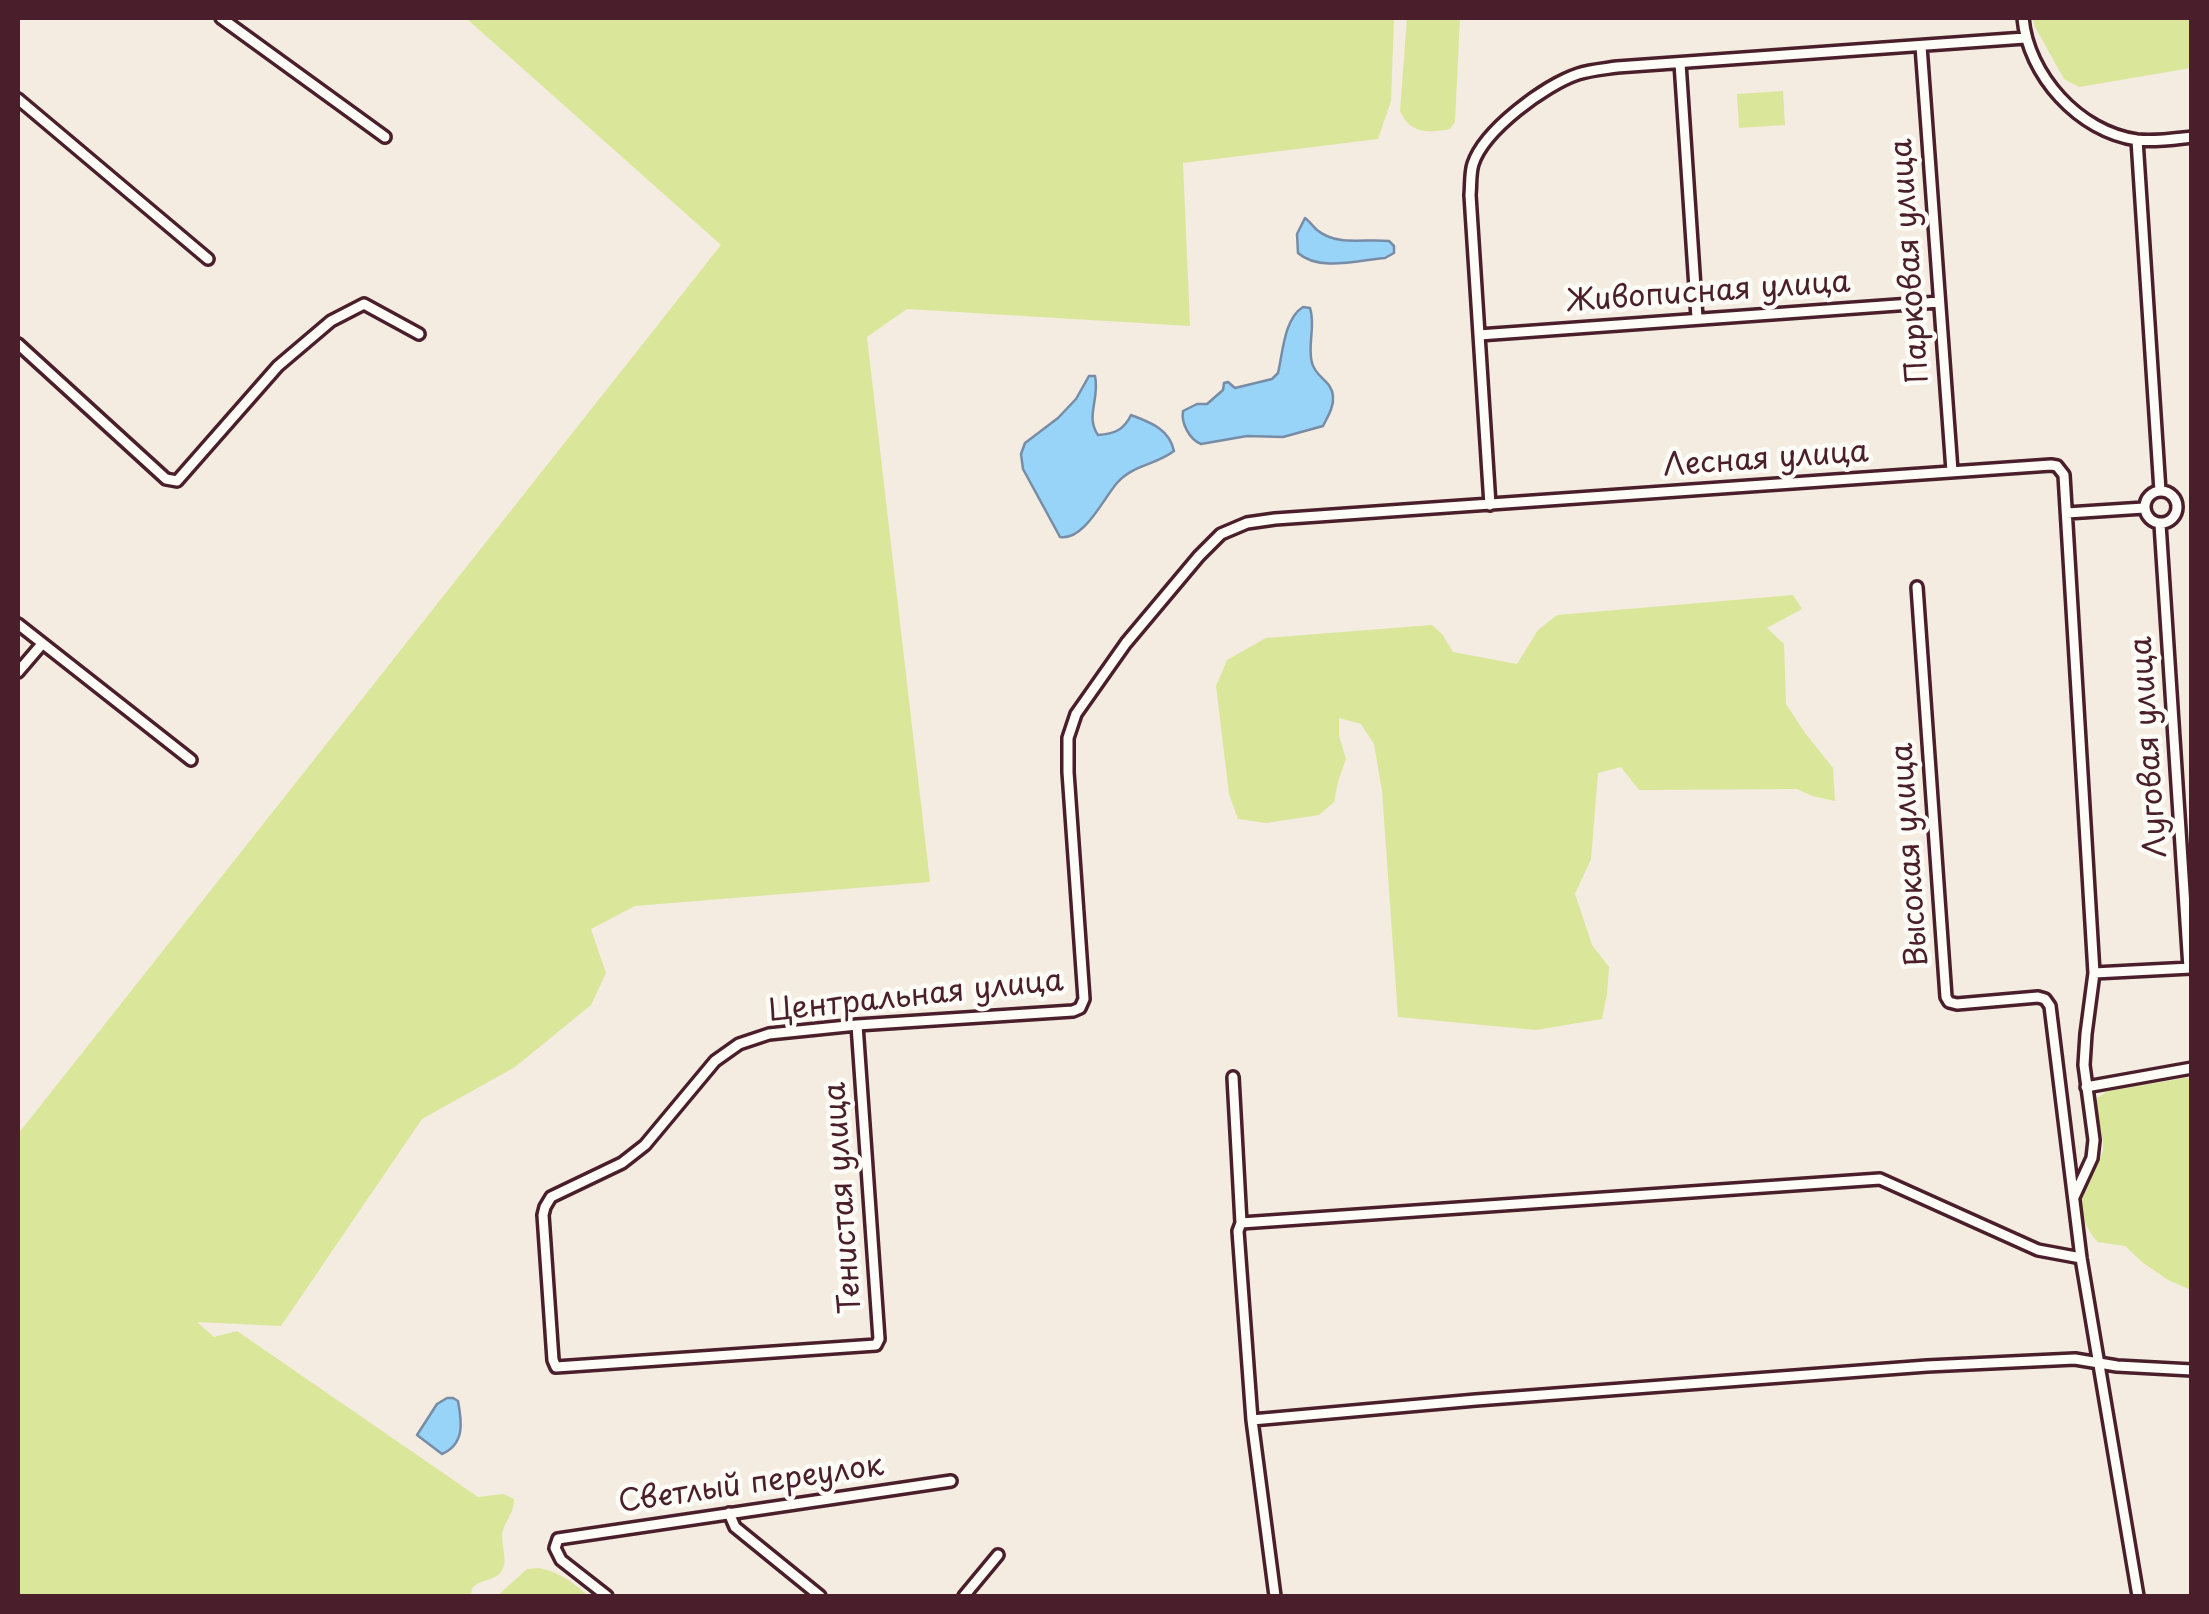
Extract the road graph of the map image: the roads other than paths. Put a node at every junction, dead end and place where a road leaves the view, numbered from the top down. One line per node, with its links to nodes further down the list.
1 (221, 18): 7 (street)
2 (2023, 18): 3 (street)
3 (2025, 38): 4 (street); 9 (street)
4 (1921, 46): 5 (street); 11 (street, Парковая улица)
5 (1680, 63): 12 (street); 14 (street)
6 (18, 99): 10 (street)
7 (384, 137)
8 (2192, 137): 9 (street)
9 (2137, 140): 17 (street)
10 (208, 259)
11 (1939, 302): 12 (street, Живописная улица); 16 (street, Парковая улица)
12 (1698, 318): 14 (street, Живописная улица)
13 (419, 334): 15 (street)
14 (1479, 336): 18 (street)
15 (18, 344)
16 (1952, 471): 18 (street, Лесная улица); 22 (street, Лесная улица)
17 (2160, 491): 20 (street); 21 (street)
18 (1490, 505): 31 (street, Центральная улица)
19 (2192, 505): 20 (street)
20 (2178, 506): 23 (street)
21 (2144, 508): 22 (street); 23 (street)
22 (2067, 513): 30 (street)
23 (2160, 524): 29 (street, Луговая улица)
24 (1917, 588): 35 (street, Высокая улица)
25 (18, 624): 26 (street)
26 (42, 644): 27 (street); 28 (street)
27 (18, 672)
28 (191, 760)
29 (2190, 968): 30 (street)
30 (2094, 973): 34 (street)
31 (856, 1025): 39 (street, Центральная улица); 39 (street, Тенистая улица)
32 (2192, 1068): 34 (street)
33 (1233, 1077): 36 (street)
34 (2086, 1087): 35 (street)
35 (2074, 1196): 37 (street)
36 (1241, 1223): 37 (street); 41 (street)
37 (2081, 1258): 38 (street)
38 (2098, 1362): 40 (street); 41 (street); 49 (street)
39 (556, 1367)
40 (2192, 1370)
41 (1252, 1420): 48 (street)
42 (951, 1481): 43 (street, Светлый переулок)
43 (730, 1513): 45 (street, Светлый переулок); 46 (street)
44 (998, 1555): 47 (street)
45 (607, 1596)
46 (820, 1596)
47 (964, 1596)
48 (1275, 1596)
49 (2138, 1596)

